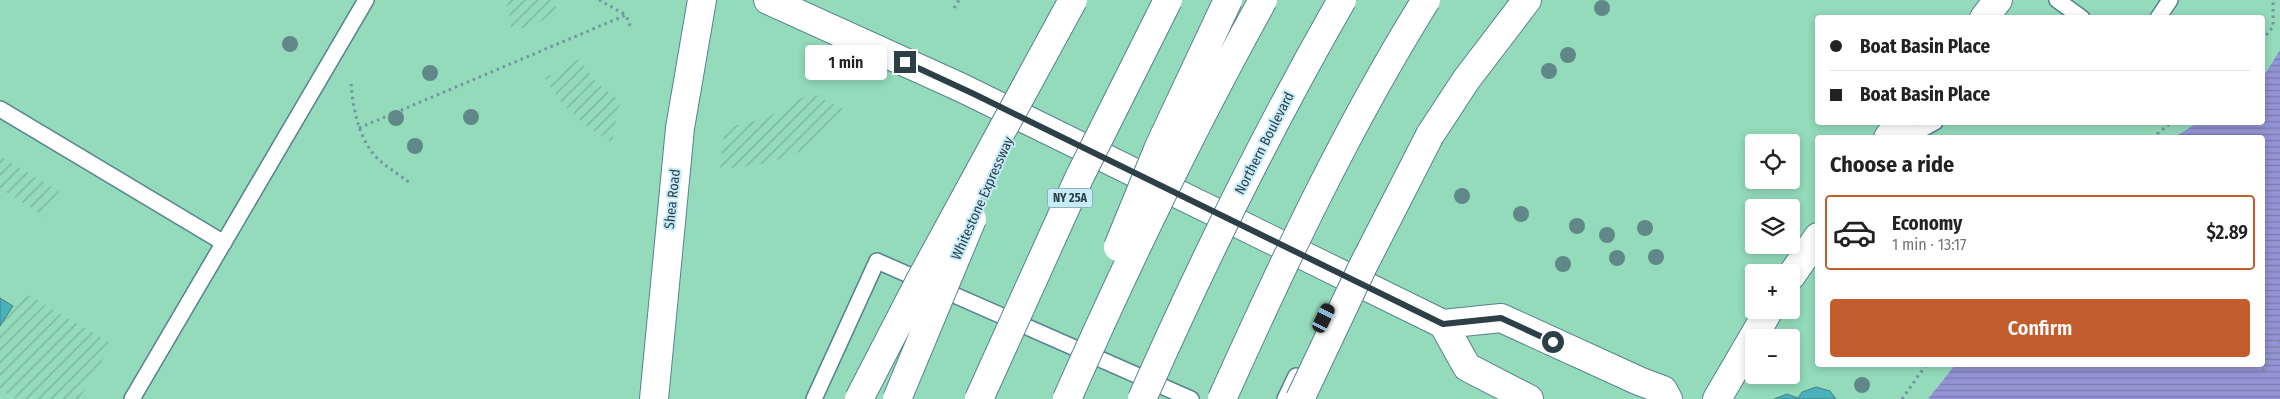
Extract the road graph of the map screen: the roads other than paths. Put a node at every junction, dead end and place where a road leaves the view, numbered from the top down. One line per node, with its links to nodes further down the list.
1 (366, 0): 23 (lane)
2 (702, 0): 29 (main road, Shea Road)
3 (768, 0): 25 (main road)
4 (1074, 0): 31 (main road, bridge); 32 (main road, Whitestone Expressway, bridge)
5 (1168, 0): 33 (main road, NY 25A, bridge)
6 (1228, 0): 34 (main road, bridge)
7 (1263, 0): 35 (main road, bridge)
8 (1342, 0): 36 (main road, Northern Boulevard, bridge)
9 (1426, 0): 38 (main road, bridge)
10 (1506, 0): 20 (main road)
11 (1527, 0): 20 (main road)
12 (1998, 0): 15 (main road)
13 (2057, 0): 16 (lane)
14 (2170, 0): 17 (lane)
15 (1986, 15)
16 (2078, 15)
17 (2160, 15)
18 (0, 109): 23 (lane)
19 (1930, 125): 21 (lane)
20 (1430, 135): 40 (main road, bridge)
21 (1911, 135)
22 (1815, 241): 24 (main road)
23 (224, 243): 28 (lane)
24 (1799, 264)
25 (1344, 276): 27 (main road); 39 (lane)
26 (1764, 319): 43 (main road)
27 (1443, 324): 41 (main road); 42 (main road)
28 (132, 399)
29 (654, 399)
30 (814, 399): 37 (lane)
31 (859, 399)
32 (897, 399)
33 (979, 399)
34 (1060, 399)
35 (1067, 399)
36 (1142, 399)
37 (1191, 399)
38 (1222, 399)
39 (1285, 399)
40 (1300, 399)
41 (1529, 399)
42 (1668, 399)
43 (1717, 399)

